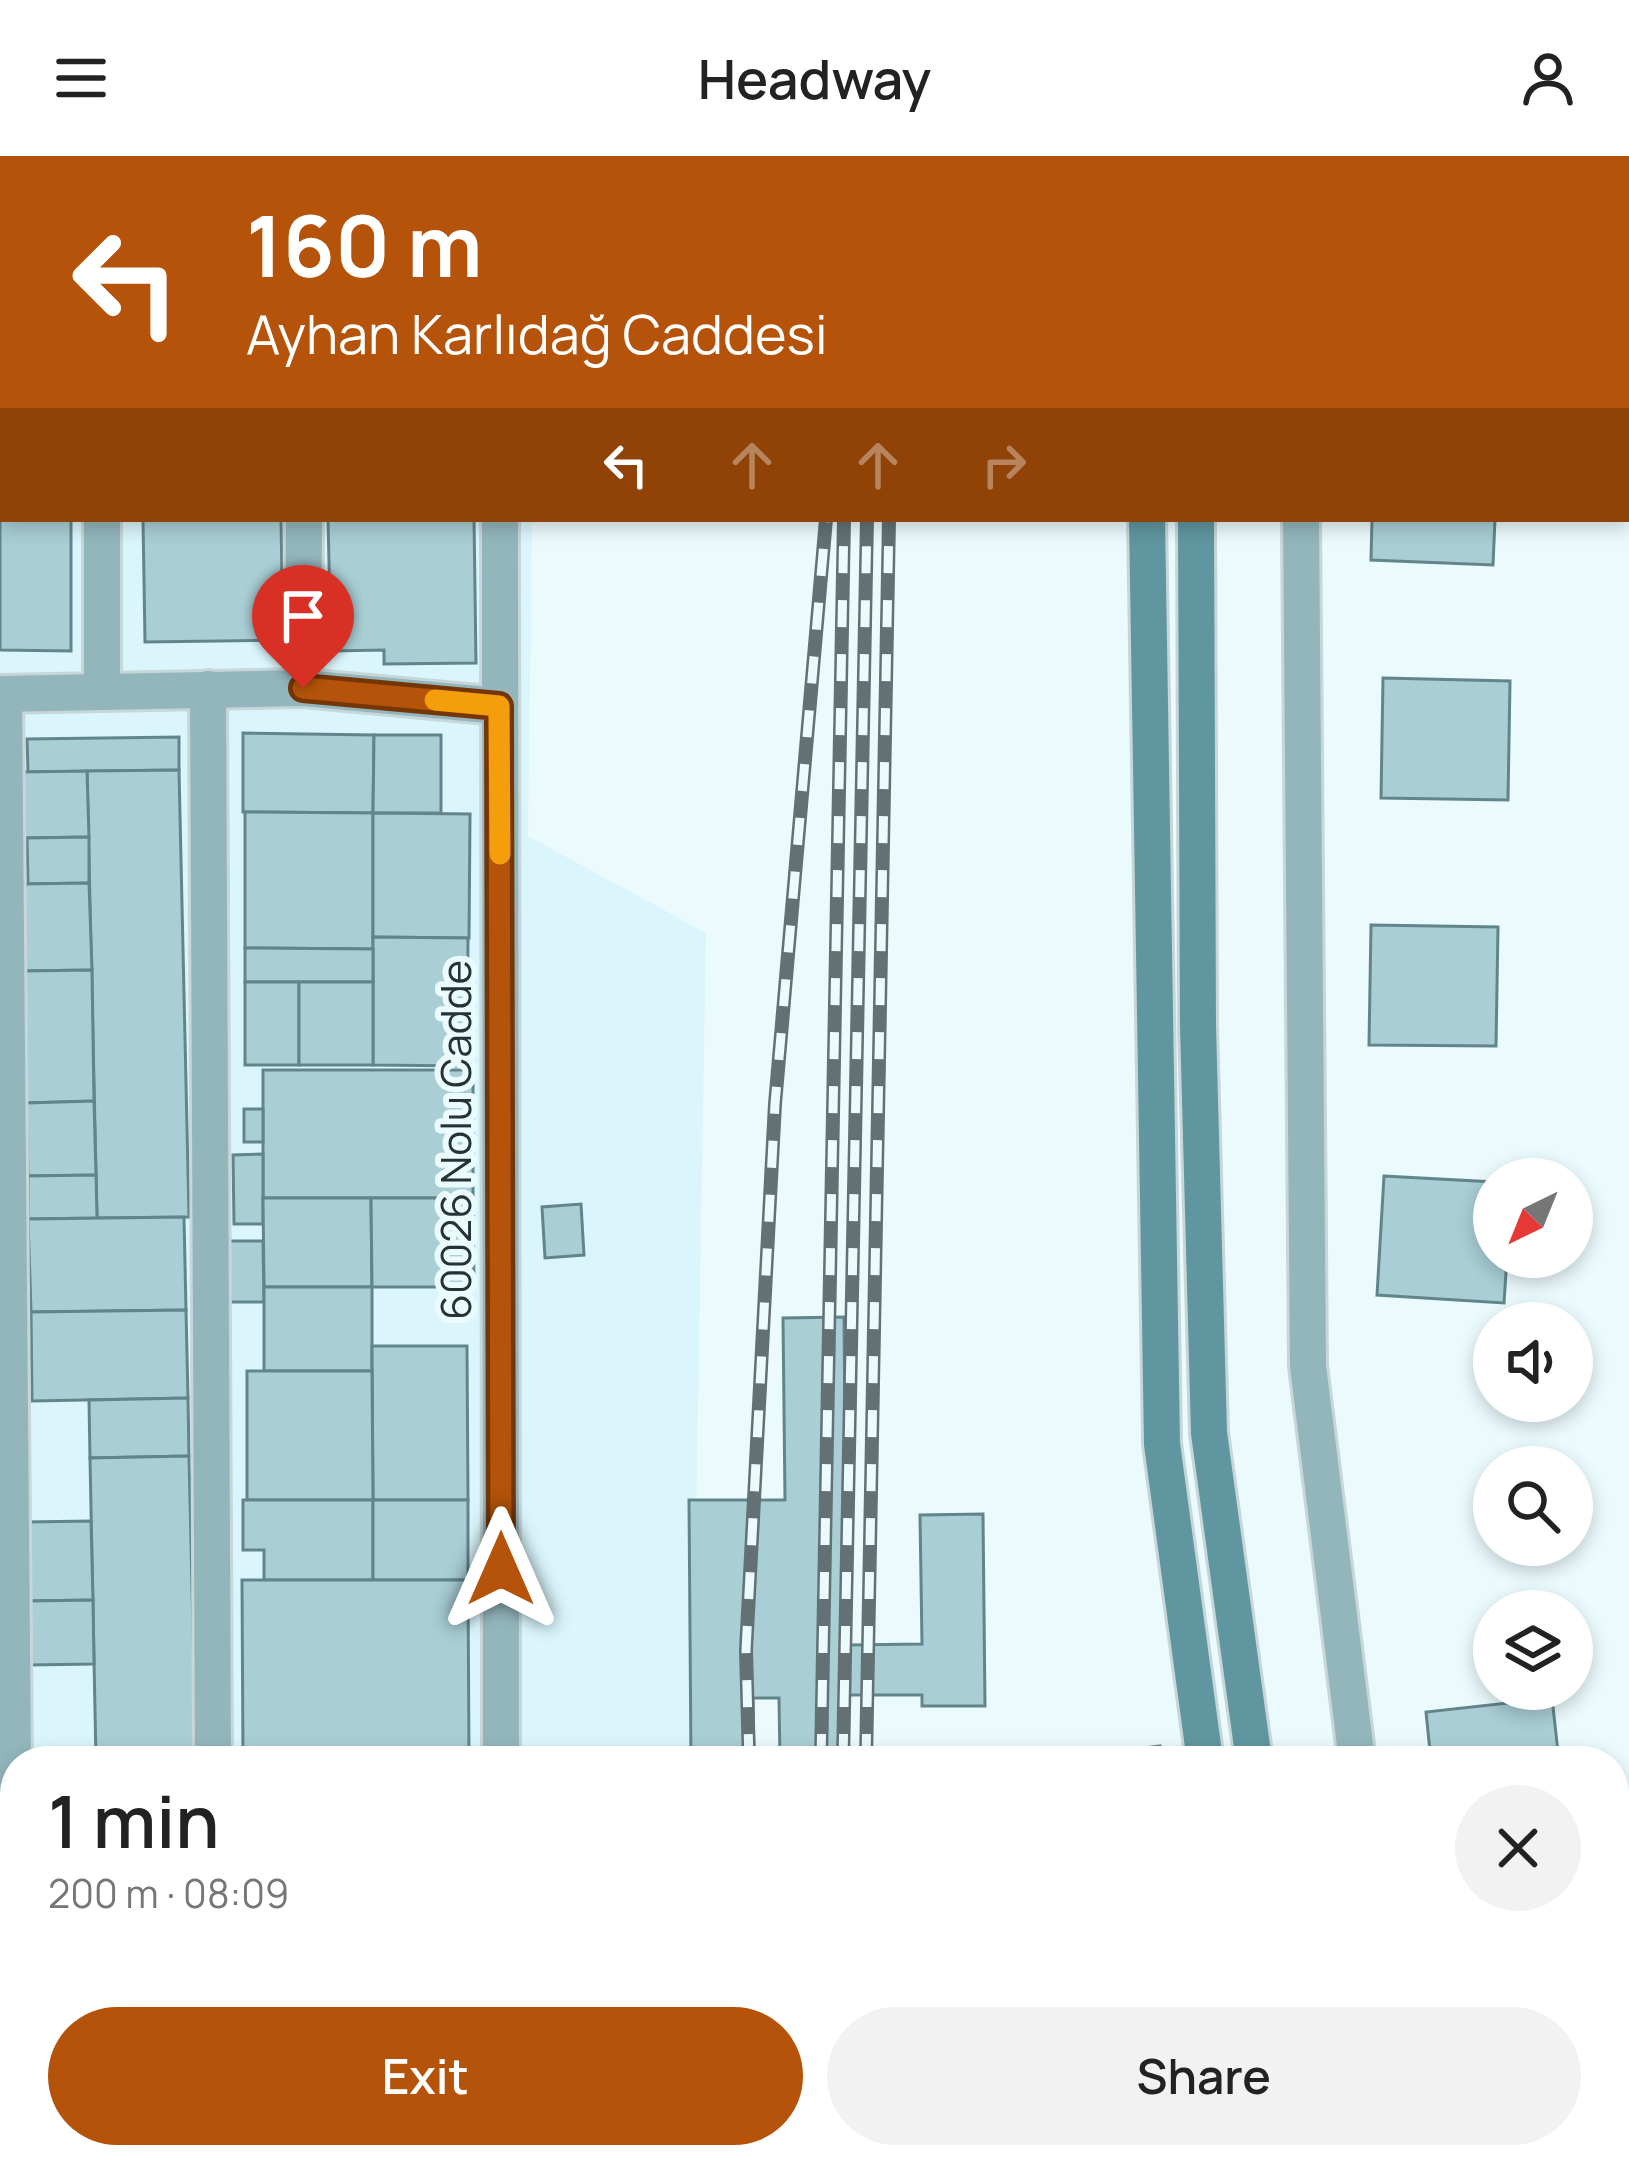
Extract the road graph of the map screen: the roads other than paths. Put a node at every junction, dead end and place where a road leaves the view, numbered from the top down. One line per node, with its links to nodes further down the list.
1 (102, 522): 8 (street)
2 (304, 522): 7 (street)
3 (500, 522): 11 (street, 60026 Nolu Cadde)
4 (1147, 522): 15 (street)
5 (1196, 522): 16 (street)
6 (1301, 522): 17 (street)
7 (303, 688): 9 (street); 11 (street)
8 (102, 689): 9 (street); 10 (street)
9 (208, 689): 13 (street)
10 (2, 694): 12 (street)
11 (499, 706): 14 (street, 60026 Nolu Cadde)
12 (13, 1746)
13 (213, 1746)
14 (501, 1746)
15 (1203, 1746)
16 (1252, 1746)
17 (1356, 1746)

